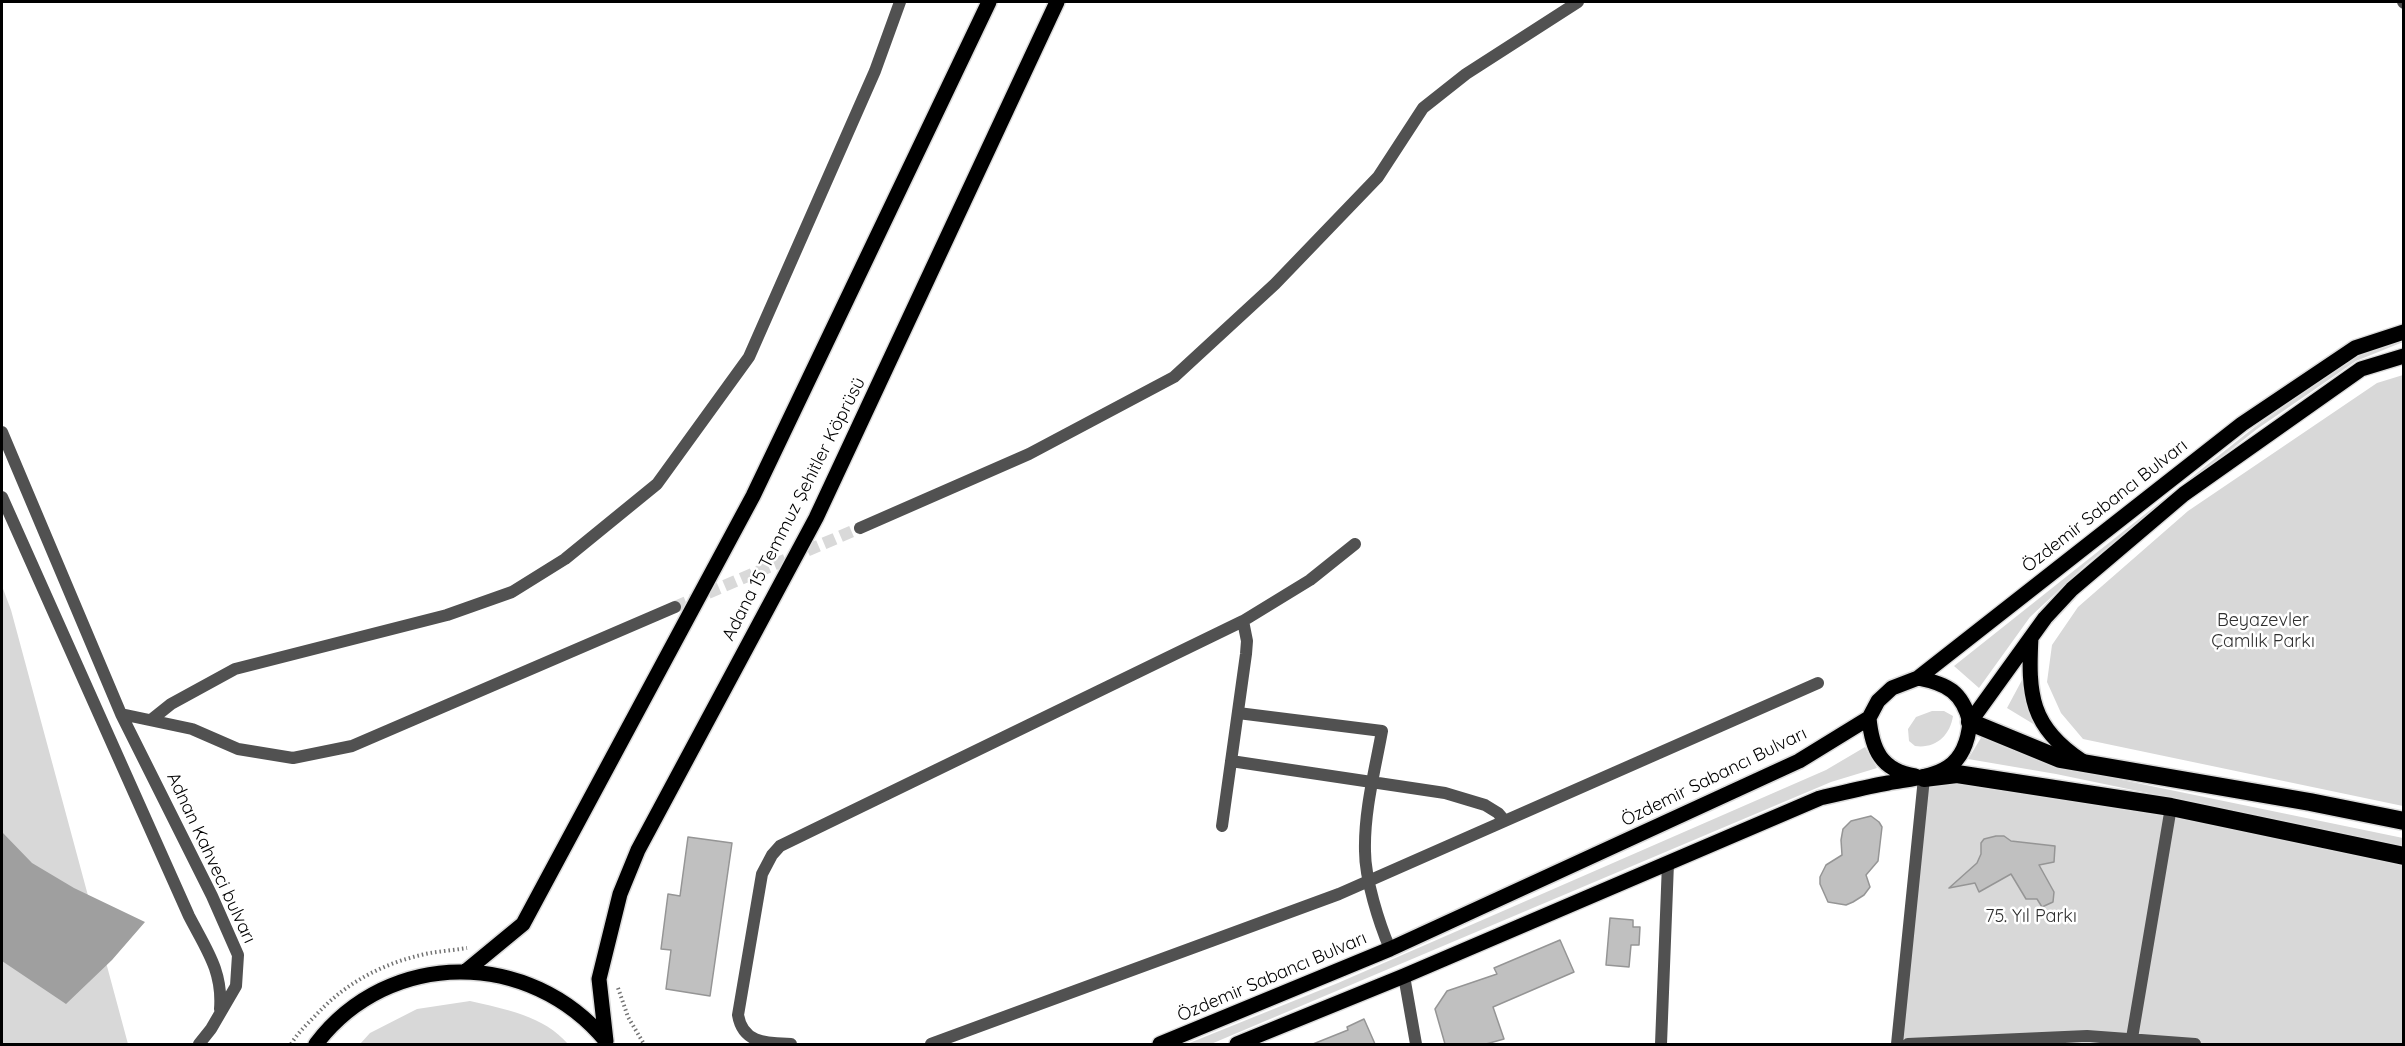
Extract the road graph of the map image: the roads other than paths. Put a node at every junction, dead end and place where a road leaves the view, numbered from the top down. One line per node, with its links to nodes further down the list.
1 (900, 2): 19 (street)
2 (989, 2): 33 (main road)
3 (1057, 2): 38 (main road, Adana 15 Temmuz Şehitler Köprüsü)
4 (1578, 2): 9 (street)
5 (2403, 332): 14 (main road, Özdemir Sabancı Bulvarı)
6 (2403, 356): 13 (main road)
7 (2, 432): 17 (street, Adnan Kahveci bulvarı)
8 (2, 497): 35 (street)
9 (860, 528)
10 (1355, 544): 12 (street)
11 (675, 607): 19 (street)
12 (1243, 621): 16 (street); 41 (street)
13 (2031, 637): 20 (main road); 22 (main road)
14 (1918, 678): 18 (main road, Özdemir Sabancı Bulvarı); 20 (main road)
15 (1818, 683): 26 (street)
16 (1238, 713): 21 (street); 24 (street)
17 (121, 714): 19 (street); 35 (street, Adnan Kahveci bulvarı)
18 (1869, 718): 23 (main road); 32 (main road, Özdemir Sabancı Bulvarı)
19 (151, 720)
20 (1970, 722): 22 (highway); 23 (main road)
21 (1231, 760): 24 (street); 28 (street)
22 (2084, 763): 27 (highway)
23 (1924, 778): 25 (highway); 30 (main road); 47 (street)
24 (1373, 782): 26 (street); 31 (street)
25 (2171, 807): 29 (highway); 36 (street)
26 (1504, 820): 31 (street)
27 (2402, 820)
28 (1222, 826)
29 (2403, 856)
30 (1668, 863): 34 (main road); 46 (street)
31 (1368, 880): 32 (street); 42 (street)
32 (1390, 949): 43 (main road, Özdemir Sabancı Bulvarı)
33 (466, 971): 38 (main road); 40 (main road)
34 (1404, 976): 44 (main road); 45 (street)
35 (220, 1014): 39 (street, Adnan Kahveci bulvarı)
36 (2132, 1038): 37 (street); 49 (street)
37 (2086, 1040): 48 (street)
38 (608, 1043)
39 (198, 1044)
40 (316, 1044)
41 (791, 1044)
42 (931, 1044)
43 (1160, 1044)
44 (1237, 1044)
45 (1416, 1044)
46 (1661, 1044)
47 (1897, 1044)
48 (1908, 1044)
49 (2195, 1044)

